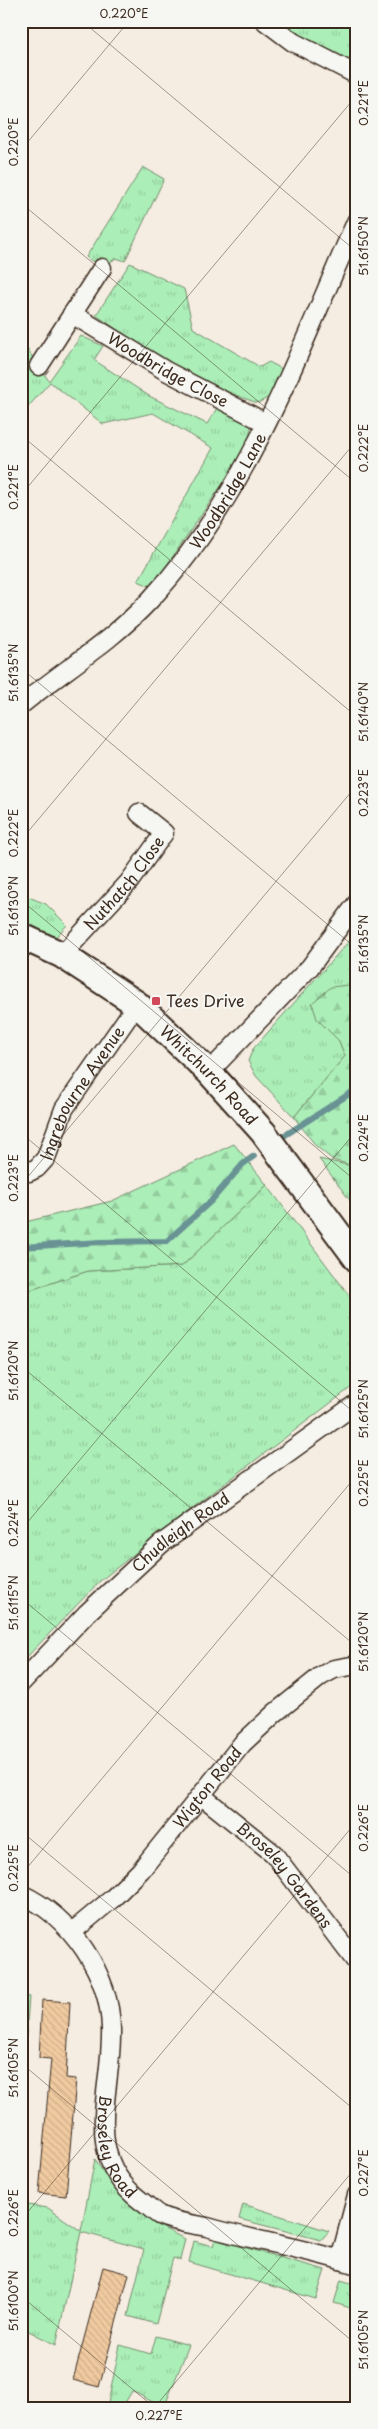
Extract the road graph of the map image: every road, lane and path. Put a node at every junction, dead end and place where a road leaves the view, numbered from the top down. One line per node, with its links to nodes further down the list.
1 (265, 21): 2 (street)
2 (357, 75)
3 (357, 220): 7 (street, Woodbridge Lane)
4 (102, 268): 5 (street)
5 (72, 314): 6 (street); 7 (street, Woodbridge Close)
6 (39, 366)
7 (266, 423): 8 (street, Woodbridge Lane)
8 (24, 698)
9 (140, 813): 12 (street, Nuthatch Close)
10 (357, 903): 14 (street)
11 (21, 936): 12 (street, Whitchurch Road)
12 (62, 955): 13 (street, Whitchurch Road)
13 (137, 1004): 14 (street, Whitchurch Road); 15 (street, Ingrebourne Avenue)
14 (209, 1072): 16 (street, Whitchurch Road)
15 (21, 1172)
16 (357, 1259)
17 (357, 1403): 19 (street, Chudleigh Road)
18 (357, 1664): 20 (street, Wigton Road)
19 (21, 1683)
20 (202, 1796): 22 (street, Wigton Road); 23 (street, Broseley Gardens)
21 (21, 1894): 22 (street, Broseley Road)
22 (72, 1932): 25 (street, Broseley Road)
23 (357, 1962)
24 (357, 2195): 25 (street)
25 (340, 2260): 26 (street, Broseley Road)
26 (357, 2265)

